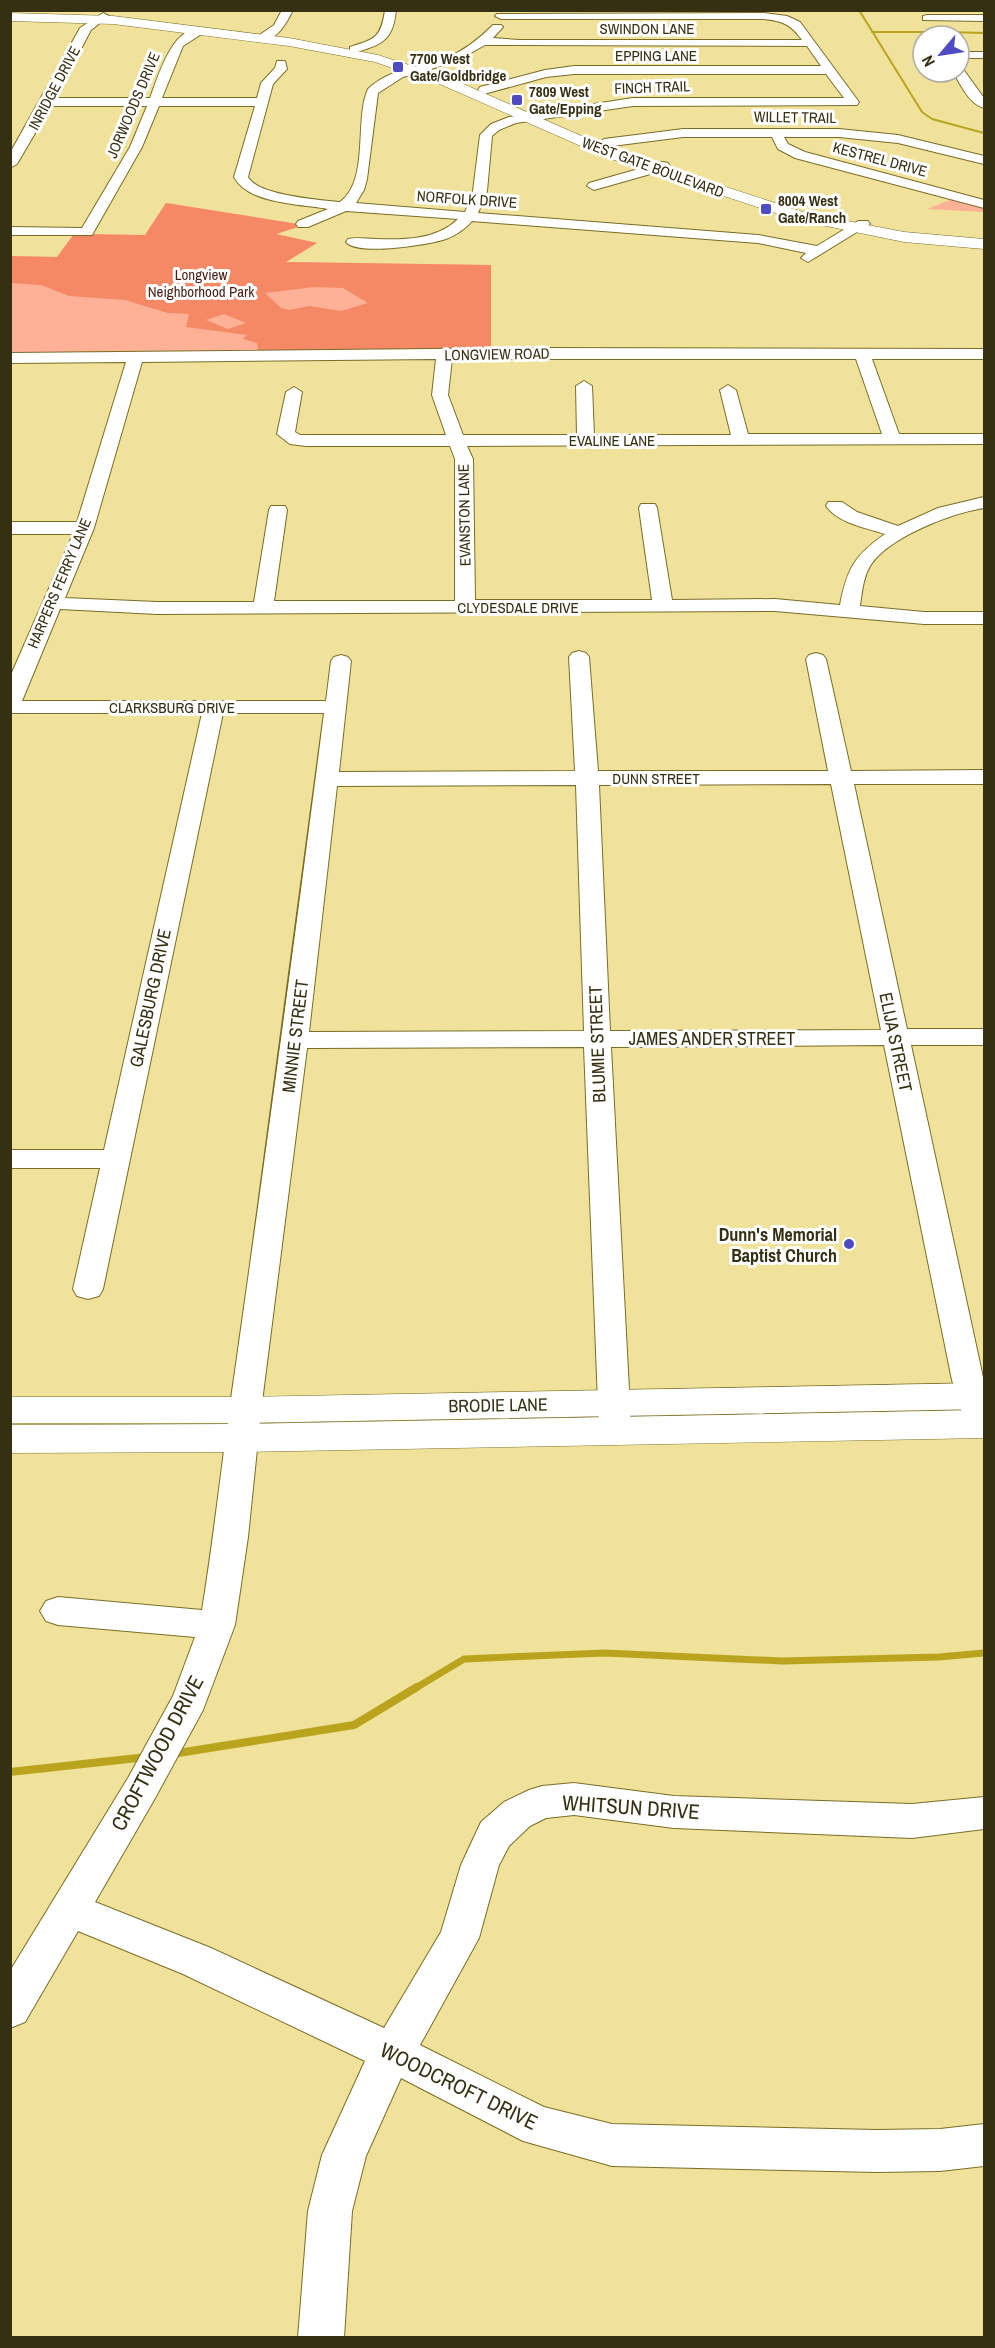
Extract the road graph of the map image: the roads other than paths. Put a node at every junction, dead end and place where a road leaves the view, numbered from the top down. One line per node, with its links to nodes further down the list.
1 (288, 10): 9 (street)
2 (391, 10): 12 (street)
3 (501, 13): 10 (street); 11 (street)
4 (10, 15): 5 (main road, WEST GATE BOULEVARD)
5 (100, 17): 8 (main road, WEST GATE BOULEVARD); 9 (main road, WEST GATE BOULEVARD); 20 (street, INRIDGE DRIVE)
6 (927, 18): 7 (street)
7 (984, 18)
8 (199, 31): 9 (main road, WEST GATE BOULEVARD); 21 (street, JORWOODS DRIVE)
9 (265, 37): 12 (main road, WEST GATE BOULEVARD); 14 (main road, WEST GATE BOULEVARD)
10 (483, 41): 11 (street, SWINDON LANE); 14 (street)
11 (812, 43): 15 (street)
12 (354, 49): 14 (main road, WEST GATE BOULEVARD)
13 (281, 63): 22 (street, NORFOLK DRIVE)
14 (420, 68): 17 (main road, WEST GATE BOULEVARD); 24 (main road, WEST GATE BOULEVARD); 34 (street)
15 (830, 70): 17 (street, EPPING LANE); 24 (street, FINCH TRAIL)
16 (966, 84): 18 (street)
17 (484, 90): 24 (main road, WEST GATE BOULEVARD)
18 (970, 90): 19 (street); 23 (street)
19 (984, 90)
20 (46, 102): 21 (street); 26 (street, INRIDGE DRIVE)
21 (154, 102): 22 (street); 38 (street, JORWOODS DRIVE)
22 (261, 102): 34 (street, NORFOLK DRIVE)
23 (984, 104)
24 (536, 116): 28 (main road, WEST GATE BOULEVARD); 31 (main road, WEST GATE BOULEVARD); 35 (street, FINCH TRAIL)
25 (10, 133): 26 (street)
26 (30, 133): 30 (street, INRIDGE DRIVE)
27 (776, 133): 28 (street, WILLET TRAIL); 29 (street, WILLET TRAIL); 33 (street, KESTREL DRIVE)
28 (604, 143): 31 (main road, WEST GATE BOULEVARD)
29 (984, 160)
30 (10, 164)
31 (657, 168): 32 (street); 37 (main road, WEST GATE BOULEVARD)
32 (594, 186)
33 (984, 204)
34 (341, 207): 35 (street, NORFOLK DRIVE); 36 (street)
35 (470, 215): 37 (street, NORFOLK DRIVE); 40 (street)
36 (303, 224)
37 (859, 227): 39 (main road, WEST GATE BOULEVARD); 41 (main road, WEST GATE BOULEVARD)
38 (10, 231)
39 (984, 238)
40 (353, 242)
41 (984, 244)
42 (862, 354): 43 (street, LONGVIEW ROAD); 44 (street, LONGVIEW ROAD); 50 (street)
43 (984, 354)
44 (444, 355): 46 (street, LONGVIEW ROAD); 52 (street, EVANSTON LANE)
45 (10, 358): 46 (street, LONGVIEW ROAD)
46 (135, 358): 60 (street, HARPERS FERRY LANE)
47 (584, 386): 53 (street)
48 (728, 390): 54 (street)
49 (294, 392): 52 (street, EVALINE LANE)
50 (892, 439): 51 (street, EVALINE LANE); 54 (street, EVALINE LANE)
51 (984, 439)
52 (458, 440): 53 (street, EVALINE LANE); 64 (street, EVANSTON LANE)
53 (586, 440): 54 (street, EVALINE LANE)
54 (741, 440)
55 (984, 503): 61 (street)
56 (835, 506): 61 (street)
57 (648, 508): 63 (street)
58 (278, 510): 65 (street)
59 (10, 528): 60 (street)
60 (85, 528): 62 (street, HARPERS FERRY LANE)
61 (900, 533): 66 (street)
62 (52, 603): 65 (street, CLYDESDALE DRIVE); 71 (street, HARPERS FERRY LANE)
63 (663, 606): 64 (street, CLYDESDALE DRIVE); 66 (street, CLYDESDALE DRIVE)
64 (465, 607): 65 (street, CLYDESDALE DRIVE)
65 (263, 608)
66 (849, 610): 67 (street, CLYDESDALE DRIVE)
67 (984, 618)
68 (579, 657): 75 (street, BLUMIE STREET)
69 (816, 659): 76 (street, ELIJA STREET)
70 (341, 661): 73 (street, MINNIE STREET)
71 (10, 705): 72 (street, CLARKSBURG DRIVE)
72 (214, 707): 73 (street, CLARKSBURG DRIVE); 83 (street, GALESBURG DRIVE)
73 (334, 707): 77 (street, MINNIE STREET)
74 (984, 777): 76 (street, DUNN STREET)
75 (587, 778): 76 (street, DUNN STREET); 77 (street, DUNN STREET); 80 (street, BLUMIE STREET)
76 (841, 778): 78 (street, ELIJA STREET)
77 (327, 779): 81 (street, MINNIE STREET)
78 (895, 1037): 79 (street, JAMES ANDER STREET); 80 (street, JAMES ANDER STREET); 86 (street, ELIJA STREET)
79 (984, 1037)
80 (597, 1039): 81 (street, JAMES ANDER STREET); 87 (street, BLUMIE STREET)
81 (295, 1040): 88 (street, MINNIE STREET)
82 (10, 1159): 83 (street)
83 (116, 1159): 84 (street, GALESBURG DRIVE)
84 (88, 1289)
85 (10, 1410): 88 (main road, BRODIE LANE)
86 (981, 1410): 87 (main road, BRODIE LANE)
87 (614, 1416): 88 (main road, BRODIE LANE)
88 (243, 1424): 89 (main road, BRODIE LANE); 91 (street, CROFTWOOD DRIVE)
89 (10, 1439)
90 (58, 1611): 91 (street)
91 (217, 1625): 93 (street, CROFTWOOD DRIVE)
92 (984, 1813): 95 (street, WHITSUN DRIVE)
93 (68, 1910): 94 (street, CROFTWOOD DRIVE); 95 (street, WOODCROFT DRIVE)
94 (10, 2009)
95 (393, 2053): 96 (street, WOODCROFT DRIVE); 97 (street, WHITSUN DRIVE)
96 (984, 2145)
97 (321, 2337)

